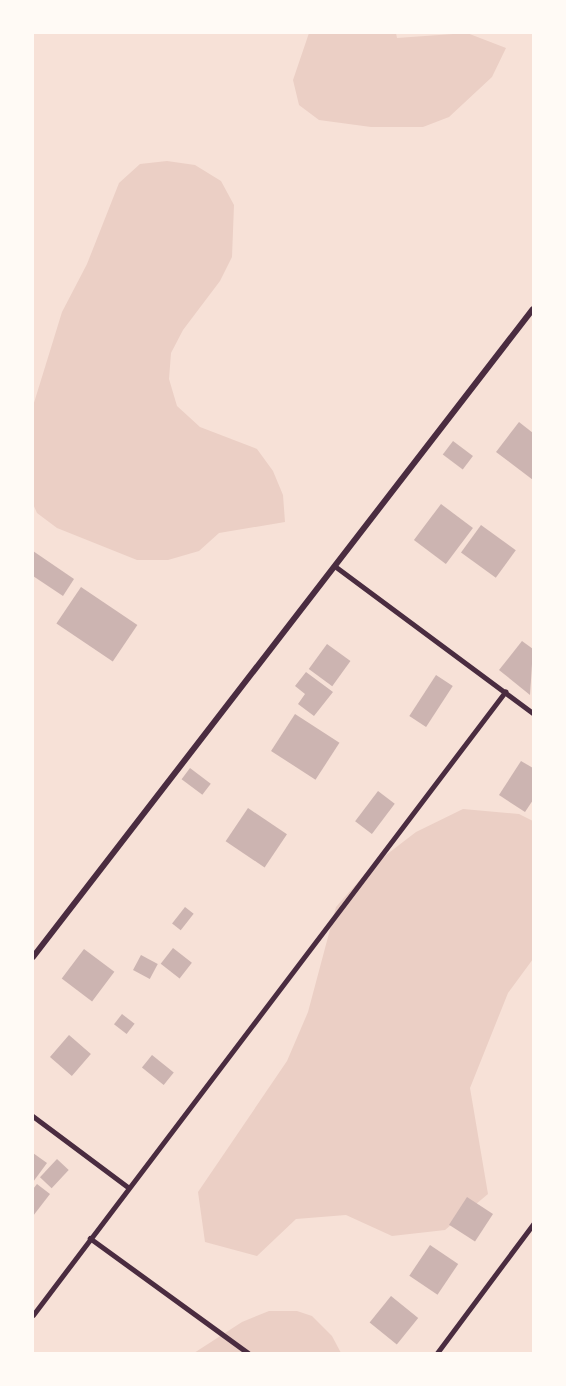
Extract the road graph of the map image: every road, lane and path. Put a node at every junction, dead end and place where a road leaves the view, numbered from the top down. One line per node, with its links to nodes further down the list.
1 (533, 309): 2 (street)
2 (335, 566): 3 (lane); 5 (street)
3 (505, 692): 4 (lane); 7 (lane)
4 (533, 713)
5 (33, 957)
6 (33, 1116): 7 (lane)
7 (128, 1187): 9 (lane)
8 (533, 1224): 12 (lane)
9 (90, 1238): 10 (lane); 11 (lane)
10 (33, 1315)
11 (248, 1353)
12 (437, 1353)

